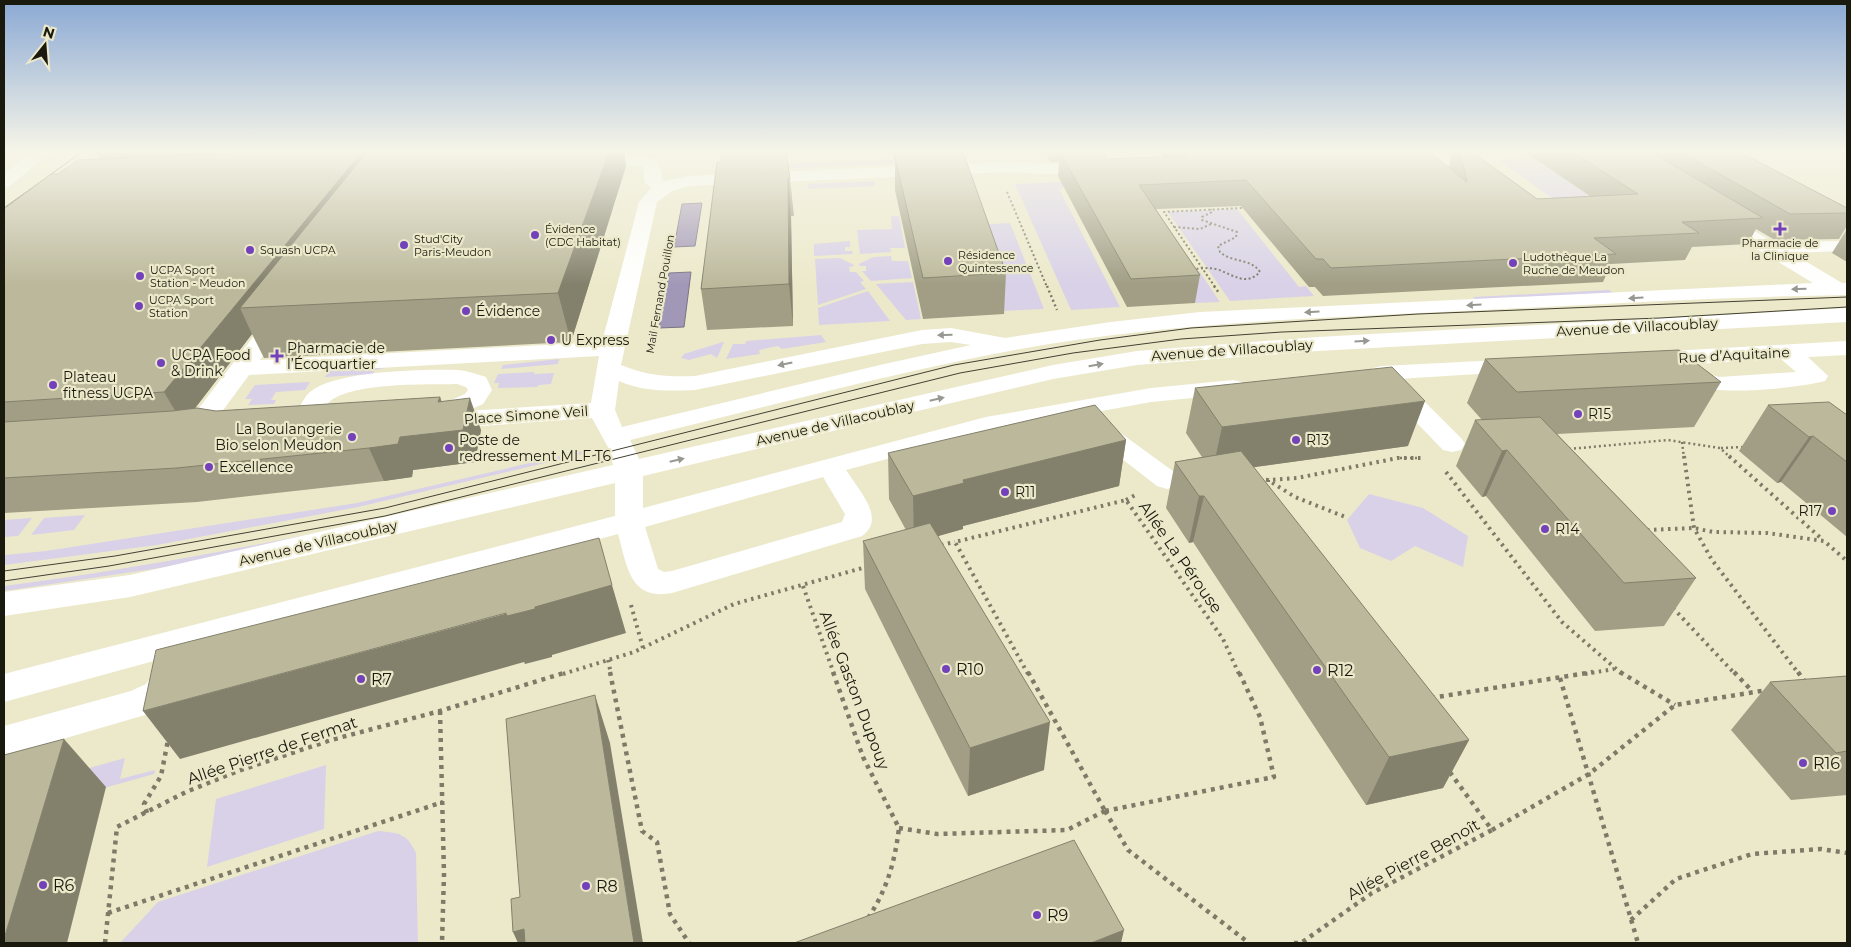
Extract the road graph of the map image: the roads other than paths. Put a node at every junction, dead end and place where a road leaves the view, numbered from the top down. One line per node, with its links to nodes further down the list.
1 (654, 196): 11 (street)
2 (1702, 207): 4 (street)
3 (1841, 245): 4 (street)
4 (1770, 248): 5 (street)
5 (1841, 288): 8 (street, Avenue de Villacoublay, one-way to 8)
6 (289, 305): 14 (street)
7 (1847, 315): 27 (street, Avenue de Villacoublay, one-way to 7)
8 (1010, 345): 11 (street, Avenue de Villacoublay, one-way to 11); 24 (street, Avenue de Villacoublay)
9 (1847, 348): 10 (street, Rue d’Aquitaine)
10 (1787, 352): 12 (street, Rue d’Aquitaine); 12 (street)
11 (611, 358): 14 (street); 19 (street)
12 (1674, 358): 13 (street, Rue d’Aquitaine)
13 (1635, 360)
14 (245, 364): 20 (street)
15 (1538, 365): 25 (street)
16 (458, 377): 16 (street)
17 (1257, 385): 18 (street)
18 (1072, 409): 26 (street); 28 (street)
19 (602, 410): 21 (street, Place Simone Veil); 24 (street)
20 (211, 428): 22 (street); 23 (street)
21 (302, 430)
22 (252, 433)
23 (181, 435)
24 (616, 436): 27 (street)
25 (1445, 452)
26 (830, 466): 29 (street); 29 (street)
27 (629, 471): 29 (street); 30 (street, Avenue de Villacoublay)
28 (1167, 480)
29 (629, 522): 31 (street)
30 (4, 604)
31 (181, 641): 32 (street); 33 (street)
32 (4, 688)
33 (4, 741)

